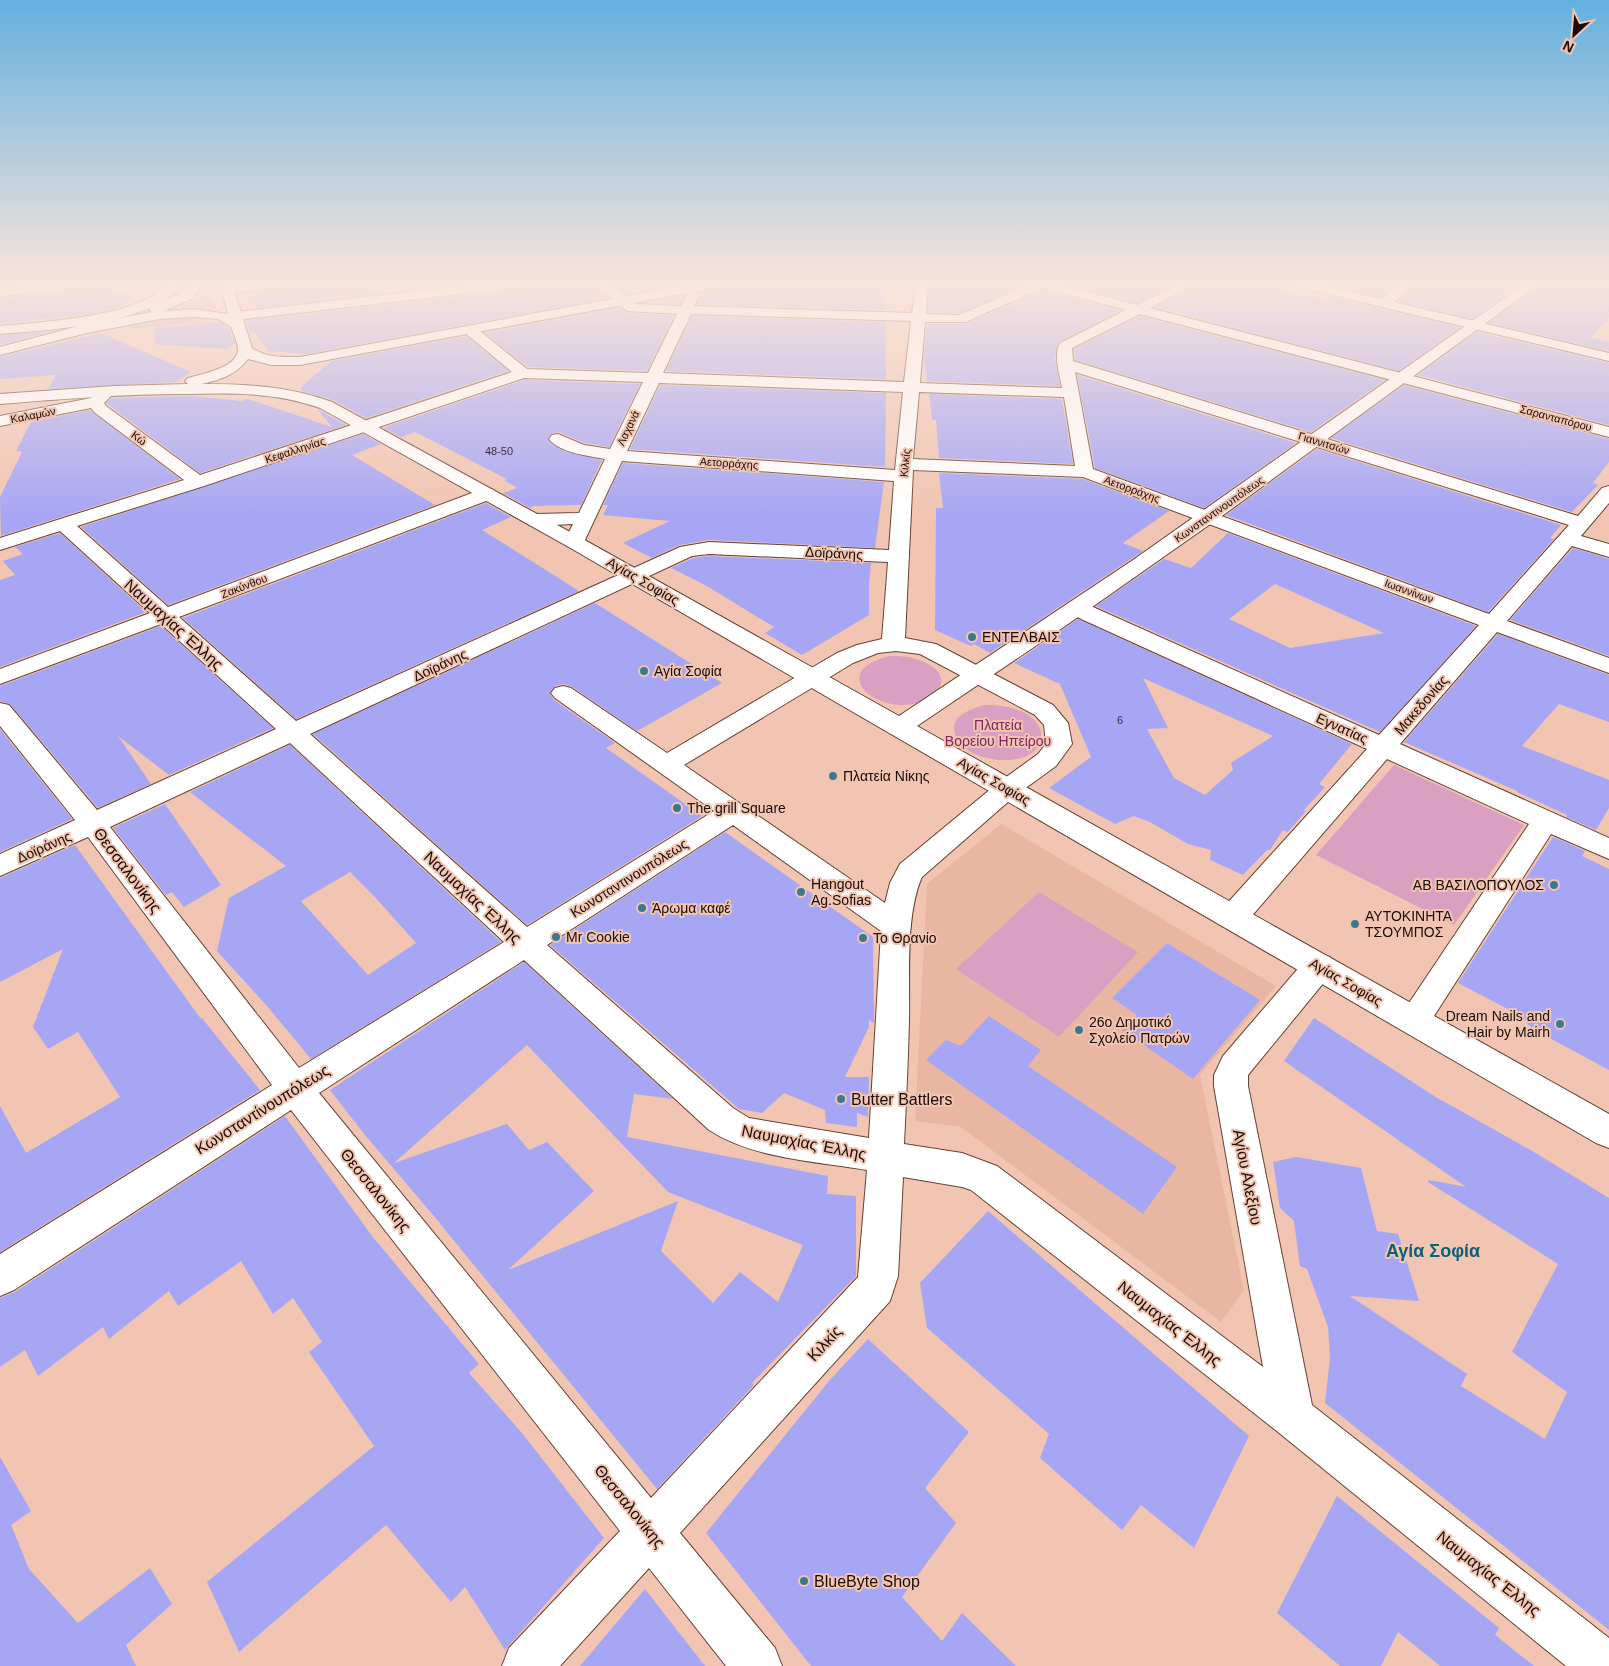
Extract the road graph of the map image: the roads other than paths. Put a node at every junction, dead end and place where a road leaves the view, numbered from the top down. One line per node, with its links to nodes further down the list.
1 (241, 361): 16 (street)
2 (272, 361): 3 (street)
3 (302, 361)
4 (313, 361): 21 (street)
5 (508, 361): 12 (street)
6 (660, 361): 14 (street, Λαχανά)
7 (915, 361): 15 (street, Κιλκίς)
8 (1066, 361): 11 (street)
9 (1338, 361): 13 (street, Σαρανταπόρου)
10 (1426, 361): 13 (street, Κωνσταντινουπόλεως)
11 (1066, 364): 17 (street); 26 (street, Γιαννιτσών)
12 (523, 373): 14 (street); 23 (street, Κεφαλληνίας)
13 (1402, 377): 24 (street, Σαρανταπόρου); 26 (street, Κωνσταντινουπόλεως)
14 (652, 378): 15 (street); 27 (street, Λαχανά)
15 (913, 387): 17 (street); 28 (street, Κιλκίς)
16 (155, 388): 19 (street); 21 (street)
17 (1072, 393): 29 (street)
18 (18, 397): 19 (street); 20 (street); 22 (street)
19 (102, 397): 22 (street, Καλαμών); 30 (street, Κώ)
20 (0, 399)
21 (326, 406): 23 (street, Αγίας Σοφίας)
22 (0, 420)
23 (364, 427): 30 (street, Κεφαλληνίας); 31 (street, Αγίας Σοφίας)
24 (1609, 432)
25 (558, 439): 27 (street, Αετορράχης)
26 (1316, 441): 32 (street, Γιαννιτσών); 33 (street, Κωνσταντινουπόλεως)
27 (615, 455): 28 (street, Αετορράχης); 34 (street, Λαχανά)
28 (904, 470): 29 (street, Αετορράχης); 40 (street, Κιλκίς)
29 (1085, 472): 33 (street, Αετορράχης)
30 (198, 482): 36 (street, Κεφαλληνίας)
31 (487, 494): 35 (street, Αγίας Σοφίας); 43 (street, Ζακύνθου)
32 (1593, 514): 39 (street, Γιαννιτσών); 44 (street, Μακεδονίας)
33 (1208, 517): 42 (street, Κωνσταντινουπόλεως); 44 (street, Ιωαννίνων)
34 (585, 518): 35 (street); 37 (street, Λαχανά)
35 (535, 520): 37 (street, Αγίας Σοφίας)
36 (63, 524): 38 (street, Κεφαλληνίας); 43 (street, Ναυμαχίας Έλλης)
37 (574, 542): 41 (street, Αγίας Σοφίας)
38 (0, 544)
39 (1609, 551)
40 (898, 556): 41 (street, Δοϊράνης); 45 (street, Κιλκίς)
41 (633, 576): 49 (street, Αγίας Σοφίας); 53 (street, Δοϊράνης)
42 (1076, 608): 47 (street, Κωνσταντινουπόλεως); 54 (street, Εγνατίας)
43 (165, 616): 48 (street, Ζακύνθου); 53 (street, Ναυμαχίας Έλλης)
44 (1493, 623): 46 (street, Ιωαννίνων); 54 (street, Μακεδονίας)
45 (892, 644): 47 (street, Κιλκίς); 49 (street, Κιλκίς)
46 (1609, 666)
47 (979, 675): 52 (street, Κωνσταντινουπόλεως); 56 (street, Κιλκίς)
48 (0, 677)
49 (811, 677): 52 (street, Αγίας Σοφίας); 55 (street, Κιλκίς)
50 (563, 693): 55 (street)
51 (0, 710): 59 (street, Θεσσαλονίκης)
52 (899, 727): 56 (street, Αγίας Σοφίας)
53 (294, 733): 59 (street, Δοϊράνης); 64 (street, Ναυμαχίας Έλλης)
54 (1384, 747): 58 (street, Εγνατίας); 62 (street, Μακεδονίας)
55 (666, 765): 57 (street)
56 (1008, 789): 62 (street, Αγίας Σοφίας); 63 (street, Κιλκίς)
57 (733, 812): 63 (street); 64 (street, Κωνσταντινουπόλεως)
58 (1546, 820): 60 (street, Εγνατίας); 66 (street)
59 (94, 825): 61 (street, Δοϊράνης); 67 (street, Θεσσαλονίκης)
60 (1609, 849)
61 (0, 866)
62 (1233, 917): 65 (street, Αγίας Σοφίας)
63 (897, 926): 69 (street, Κιλκίς)
64 (525, 944): 67 (street, Κωνσταντίνουπόλεως); 69 (street, Ναυμαχίας Έλλης)
65 (1319, 966): 66 (street, Αγίας Σοφίας); 71 (street, Αγίου Αλεξίου)
66 (1414, 1021): 68 (street, Αγίας Σοφίας)
67 (294, 1088): 70 (street, Κωνσταντίνουπόλεως); 72 (street, Θεσσαλονίκης)
68 (1609, 1132)
69 (886, 1158): 71 (street, Ναυμαχίας Έλλης); 72 (street, Κιλκίς)
70 (0, 1276)
71 (1293, 1417): 75 (street, Ναυμαχίας Έλλης)
72 (651, 1532): 73 (street, Κιλκίς); 74 (street, Θεσσαλονίκης)
73 (527, 1666)
74 (757, 1666)
75 (1606, 1666)

